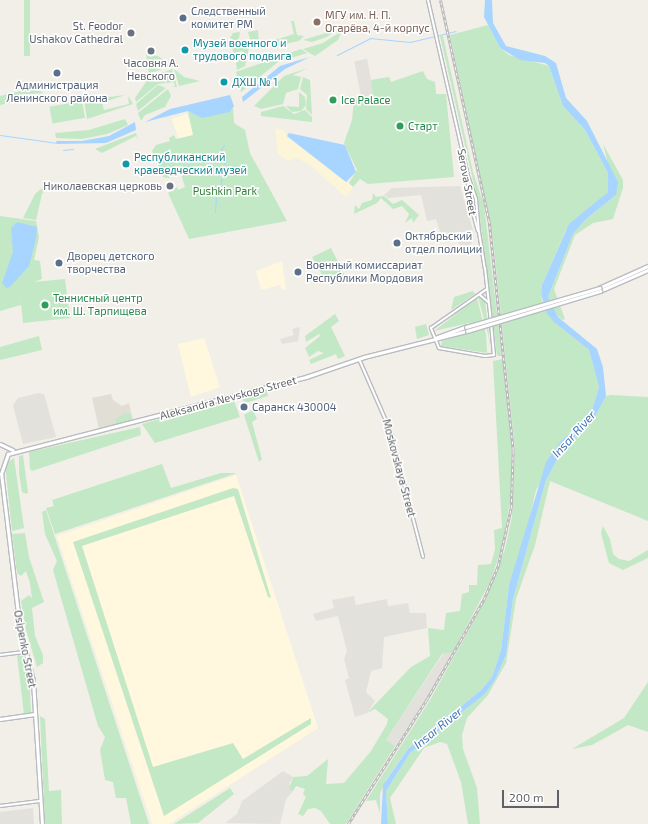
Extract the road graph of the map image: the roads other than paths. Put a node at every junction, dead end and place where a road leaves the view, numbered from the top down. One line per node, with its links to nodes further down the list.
1 (428, 0): 2 (street, Serova Street)
2 (468, 176): 3 (street, Serova Street); 4 (street)
3 (469, 198): 4 (street); 5 (street, Serova Street)
4 (476, 199): 5 (street)
5 (479, 232): 8 (street, Serova Street)
6 (648, 266): 10 (main road)
7 (648, 270): 10 (main road)
8 (486, 282): 9 (street, Serova Street); 11 (street)
9 (487, 289): 11 (street); 13 (street, Serova Street)
10 (599, 289): 14 (main road, Aleksandra Nevskogo Street, bridge)
11 (482, 292): 12 (street)
12 (477, 296): 13 (street); 14 (street)
13 (489, 303): 14 (street, Serova Street)
14 (435, 338): 15 (main road, Aleksandra Nevskogo Street)
15 (359, 359): 17 (main road, Aleksandra Nevskogo Street); 21 (street, Moskovskaya Street)
16 (2, 446): 17 (main road); 18 (main road)
17 (18, 450): 18 (main road)
18 (6, 458): 19 (main road); 20 (main road)
19 (0, 462)
20 (1, 473): 22 (main road, Osipenko Street)
21 (423, 557)
22 (26, 652): 23 (street); 24 (main road, Osipenko Street)
23 (0, 656)
24 (35, 714): 25 (main road); 26 (main road, Osipenko Street)
25 (0, 719)
26 (40, 801): 27 (street); 28 (main road, Osipenko Street)
27 (0, 806)
28 (42, 824)

